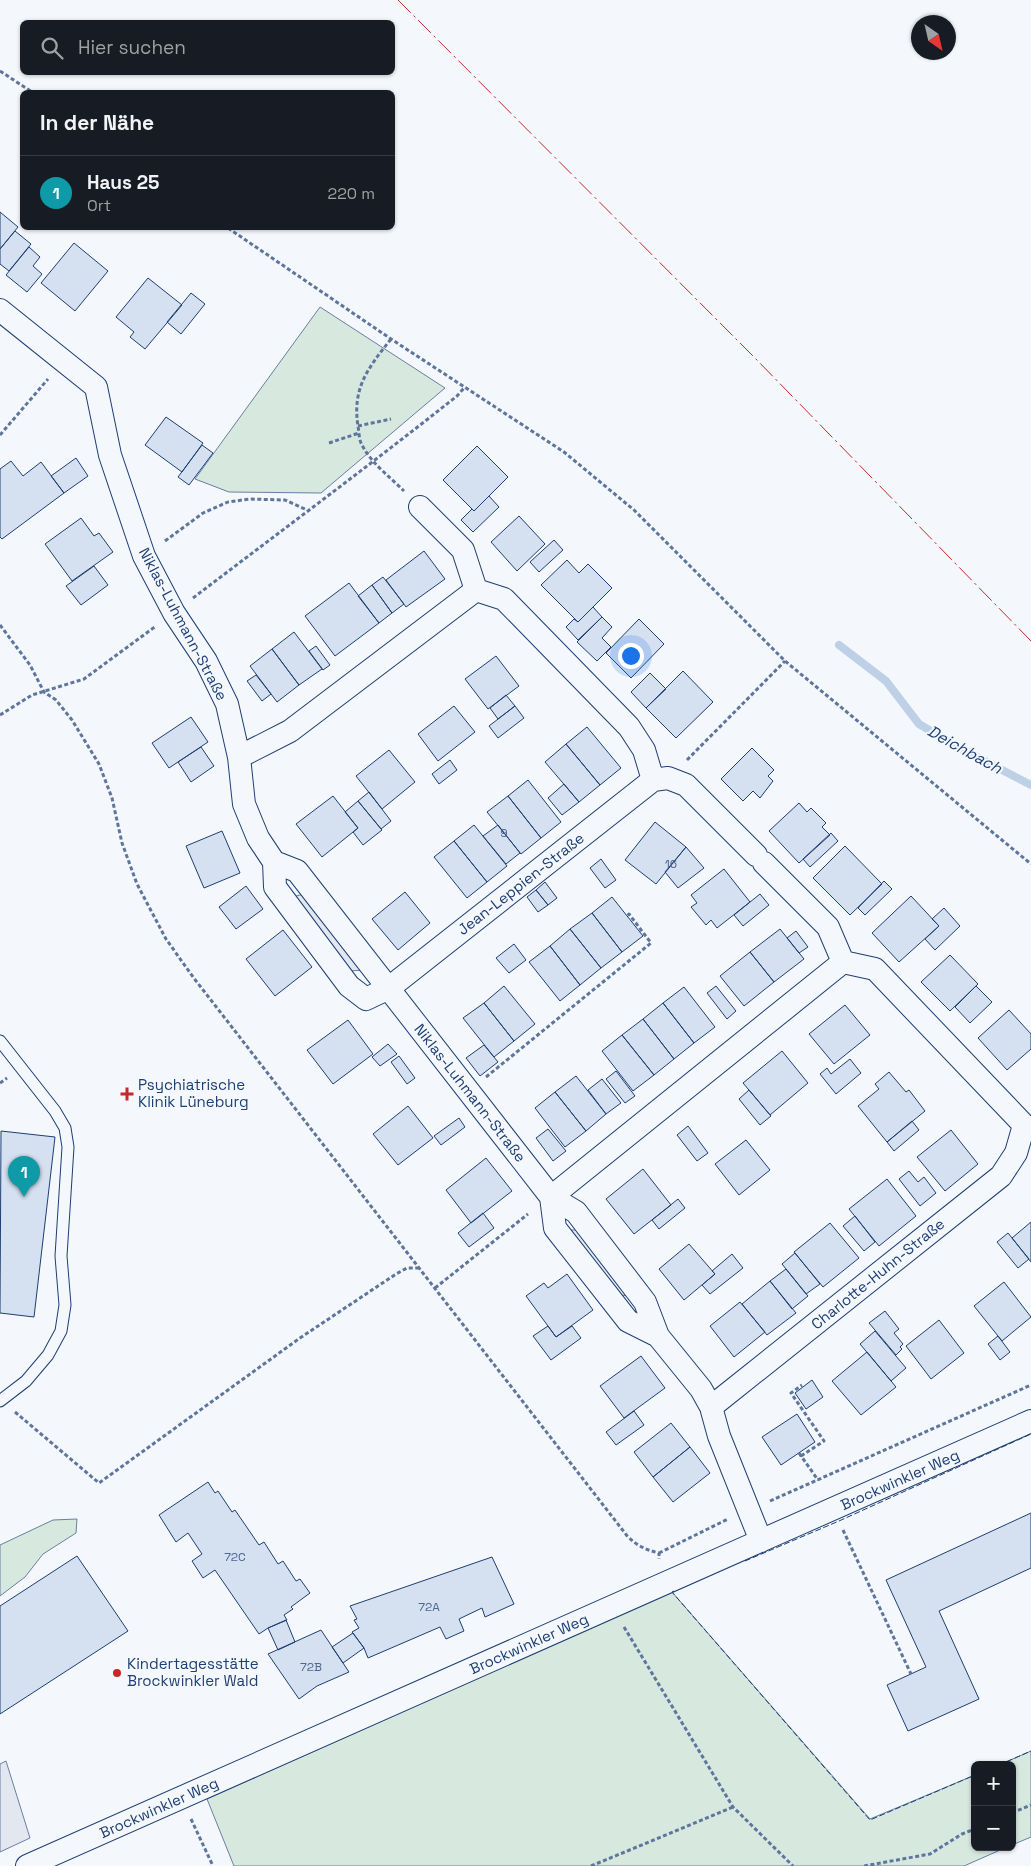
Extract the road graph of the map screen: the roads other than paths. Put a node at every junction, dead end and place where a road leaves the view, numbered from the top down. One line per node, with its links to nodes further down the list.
1 (0, 310): 4 (street, Niklas-Luhmann-Straße)
2 (420, 507): 3 (street)
3 (476, 590): 4 (street); 5 (street)
4 (239, 757): 6 (street, Niklas-Luhmann-Straße)
5 (661, 779): 7 (street); 8 (street, Jean-Leppien-Straße)
6 (274, 862): 8 (street, Niklas-Luhmann-Straße); 8 (street)
7 (843, 962): 10 (street, Charlotte-Huhn-Straße); 11 (street)
8 (389, 988): 11 (street, Niklas-Luhmann-Straße)
9 (0, 1041): 12 (lane)
10 (1028, 1126): 13 (street, Charlotte-Huhn-Straße)
11 (551, 1197): 13 (street, Niklas-Luhmann-Straße)
12 (1, 1401)
13 (711, 1407): 15 (street, Niklas-Luhmann-Straße)
14 (1031, 1421): 15 (street, Brockwinkler Weg)
15 (761, 1541): 16 (street, Brockwinkler Weg)
16 (27, 1866)

